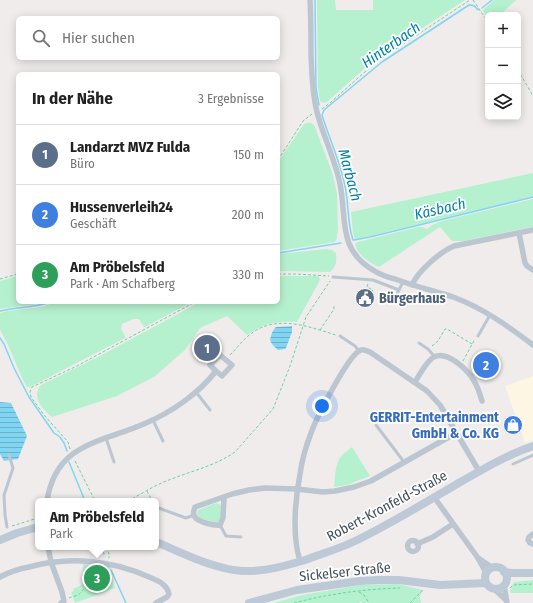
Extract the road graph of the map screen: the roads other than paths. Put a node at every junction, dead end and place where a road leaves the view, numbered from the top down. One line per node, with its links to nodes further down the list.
1 (310, 0): 6 (street)
2 (533, 230): 3 (street)
3 (519, 233): 4 (street); 7 (street)
4 (533, 270)
5 (333, 277): 8 (lane)
6 (403, 282): 7 (street); 8 (lane)
7 (412, 284): 10 (street)
8 (399, 290): 9 (lane)
9 (394, 300)
10 (490, 315): 12 (lane); 14 (street)
11 (340, 336): 15 (lane)
12 (478, 336)
13 (419, 343): 16 (lane)
14 (533, 345)
15 (359, 351): 18 (street); 34 (street)
16 (434, 356): 18 (street); 20 (street)
17 (216, 371): 17 (street); 19 (street)
18 (415, 382): 24 (street)
19 (196, 392): 21 (lane); 22 (street)
20 (482, 401)
21 (210, 410)
22 (153, 420): 25 (street); 26 (lane)
23 (376, 425): 31 (lane)
24 (456, 433): 31 (street); 33 (street)
25 (106, 438): 30 (lane); 36 (street)
26 (163, 441)
27 (533, 446): 33 (street, Robert-Kronfeld-Straße)
28 (9, 455): 42 (lane)
29 (533, 455): 32 (lane)
30 (114, 462)
31 (404, 462): 34 (street)
32 (513, 464)
33 (479, 471): 35 (street, Robert-Kronfeld-Straße)
34 (298, 489): 37 (street); 51 (street)
35 (434, 497): 41 (street); 51 (street, Robert-Kronfeld-Straße)
36 (48, 498)
37 (224, 498): 39 (street); 40 (street)
38 (159, 508): 39 (lane)
39 (194, 515): 40 (street)
40 (220, 524): 45 (lane)
41 (453, 524): 48 (street); 56 (street)
42 (7, 527)
43 (35, 528): 46 (street)
44 (533, 534): 49 (street)
45 (241, 537)
46 (0, 540)
47 (159, 543): 51 (street, Robert-Kronfeld-Straße)
48 (418, 544)
49 (533, 544)
50 (49, 550): 52 (street)
51 (300, 561)
52 (51, 562): 57 (street); 61 (street); 62 (street)
53 (504, 572): 54 (street); 56 (street); 58 (street)
54 (523, 573): 55 (street); 58 (street)
55 (533, 573)
56 (488, 575): 59 (street); 63 (street, Sickelser Straße)
57 (0, 577)
58 (506, 586): 59 (street); 60 (street)
59 (494, 589): 60 (street)
60 (506, 601)
61 (61, 603)
62 (156, 603)
63 (249, 603)

